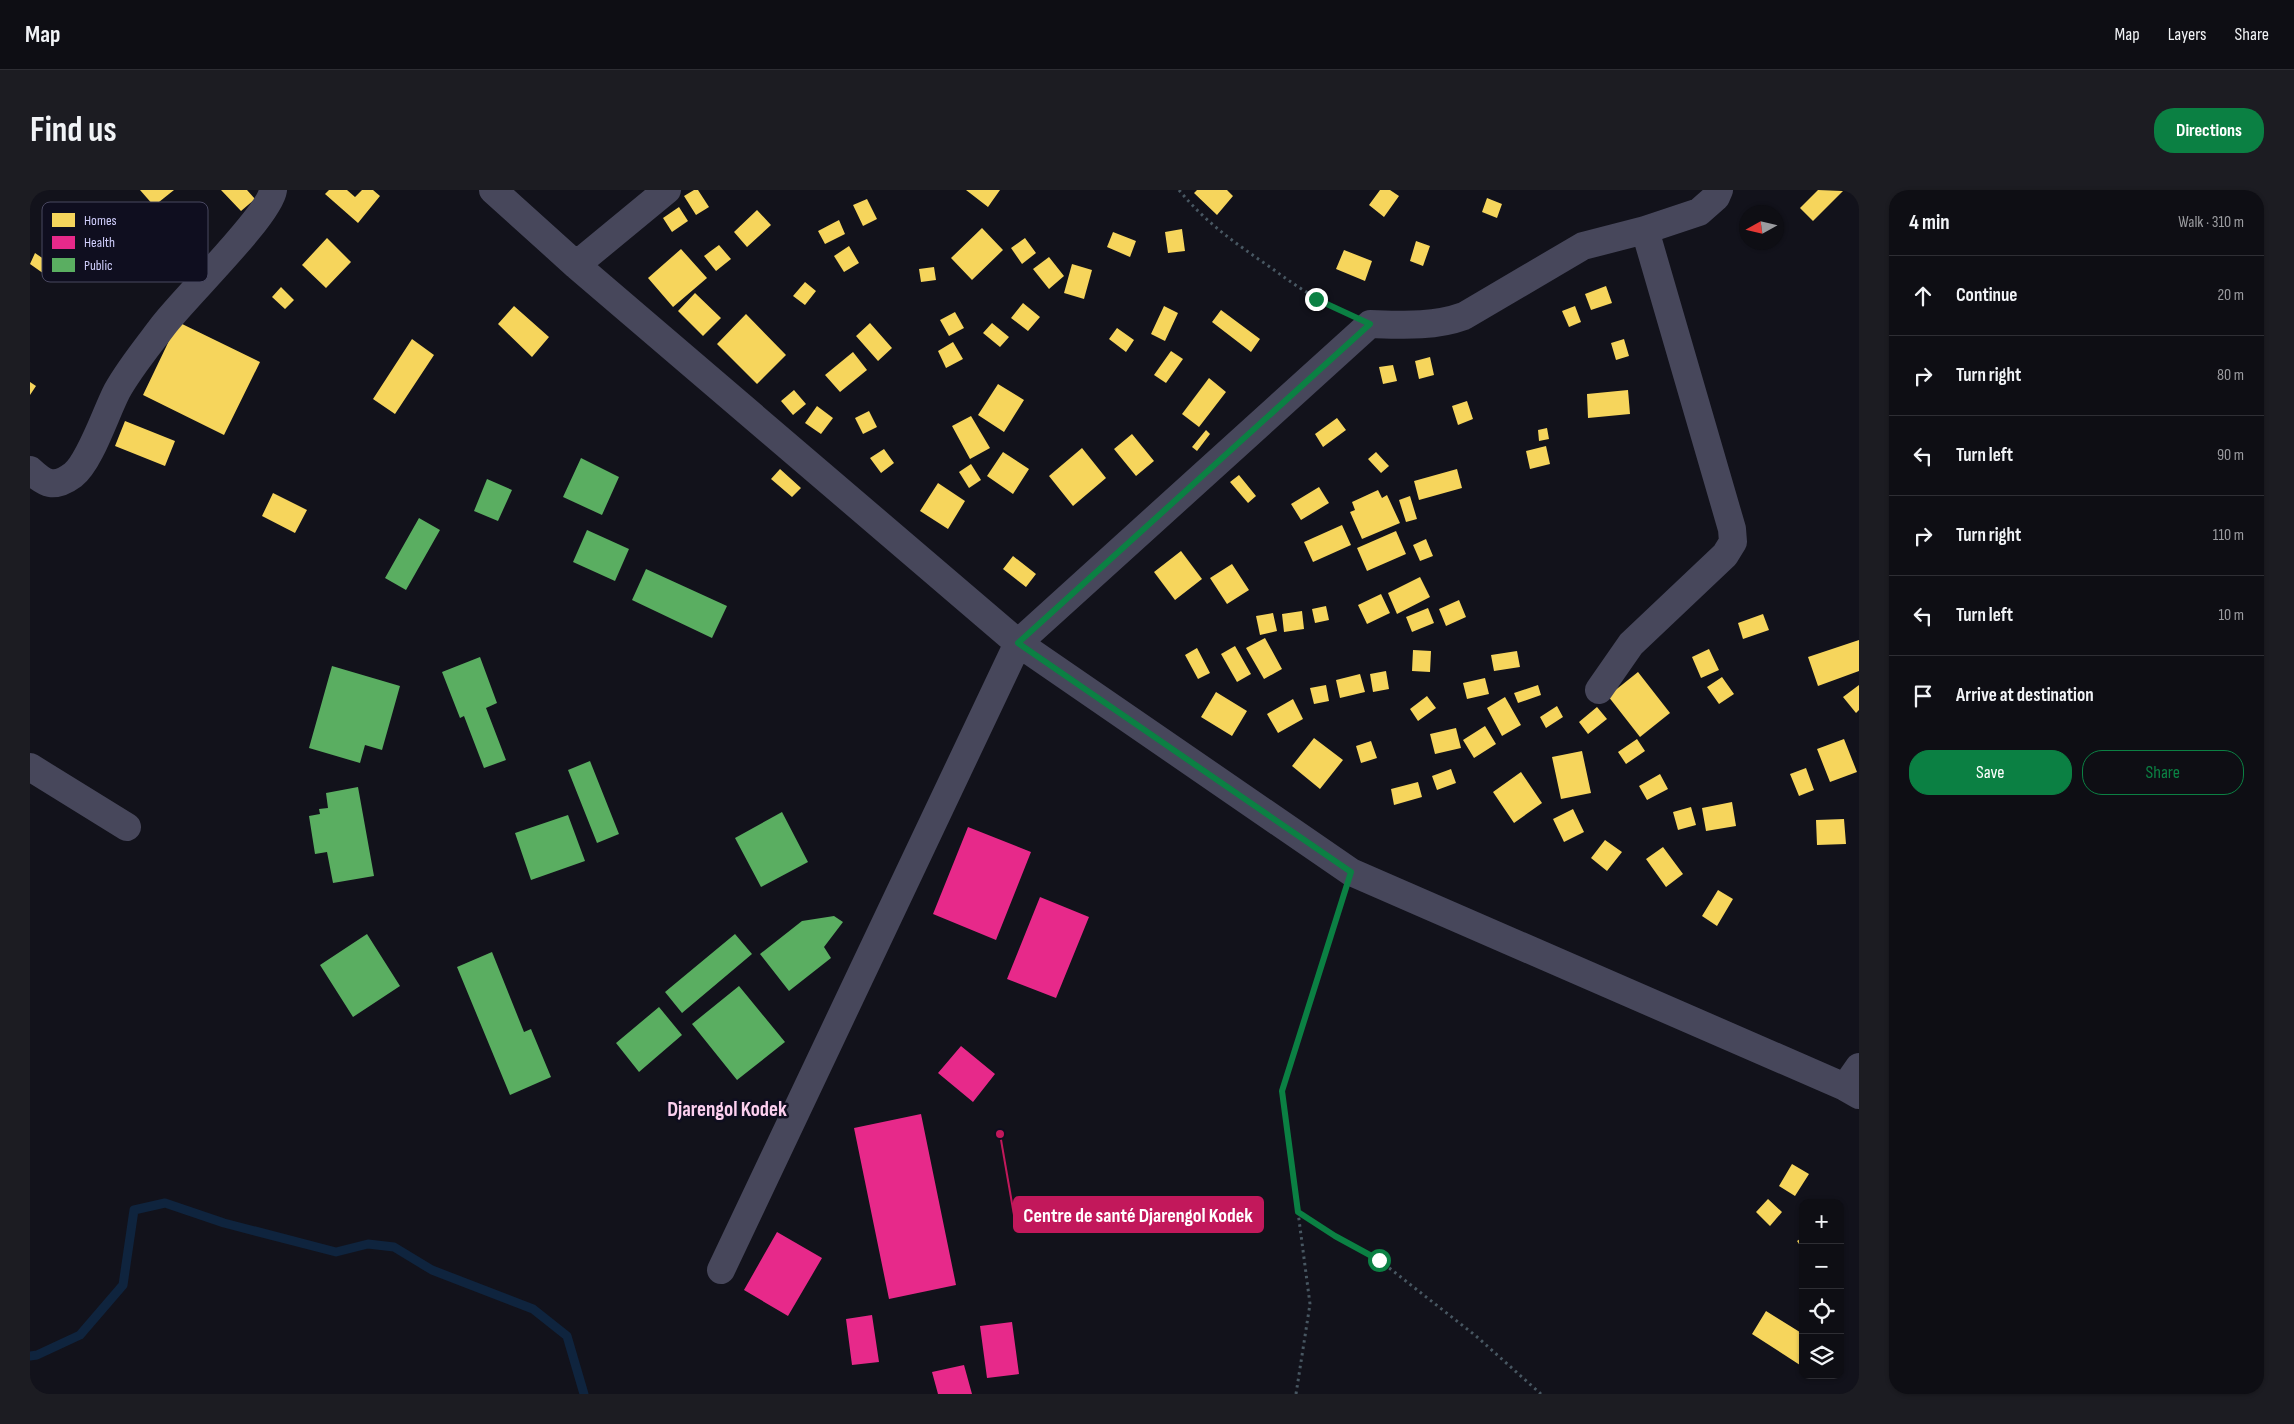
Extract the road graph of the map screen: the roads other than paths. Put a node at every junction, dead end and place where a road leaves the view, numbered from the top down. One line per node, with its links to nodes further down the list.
1 (273, 190): 7 (street)
2 (493, 190): 6 (street)
3 (667, 190): 6 (street)
4 (1719, 190): 5 (street)
5 (1645, 230): 10 (street); 11 (street)
6 (576, 265): 10 (street)
7 (208, 275)
8 (201, 282): 9 (street)
9 (30, 470)
10 (1018, 643): 14 (street); 15 (street)
11 (1599, 690)
12 (30, 768): 13 (street)
13 (127, 828)
14 (1854, 1083)
15 (721, 1270)

